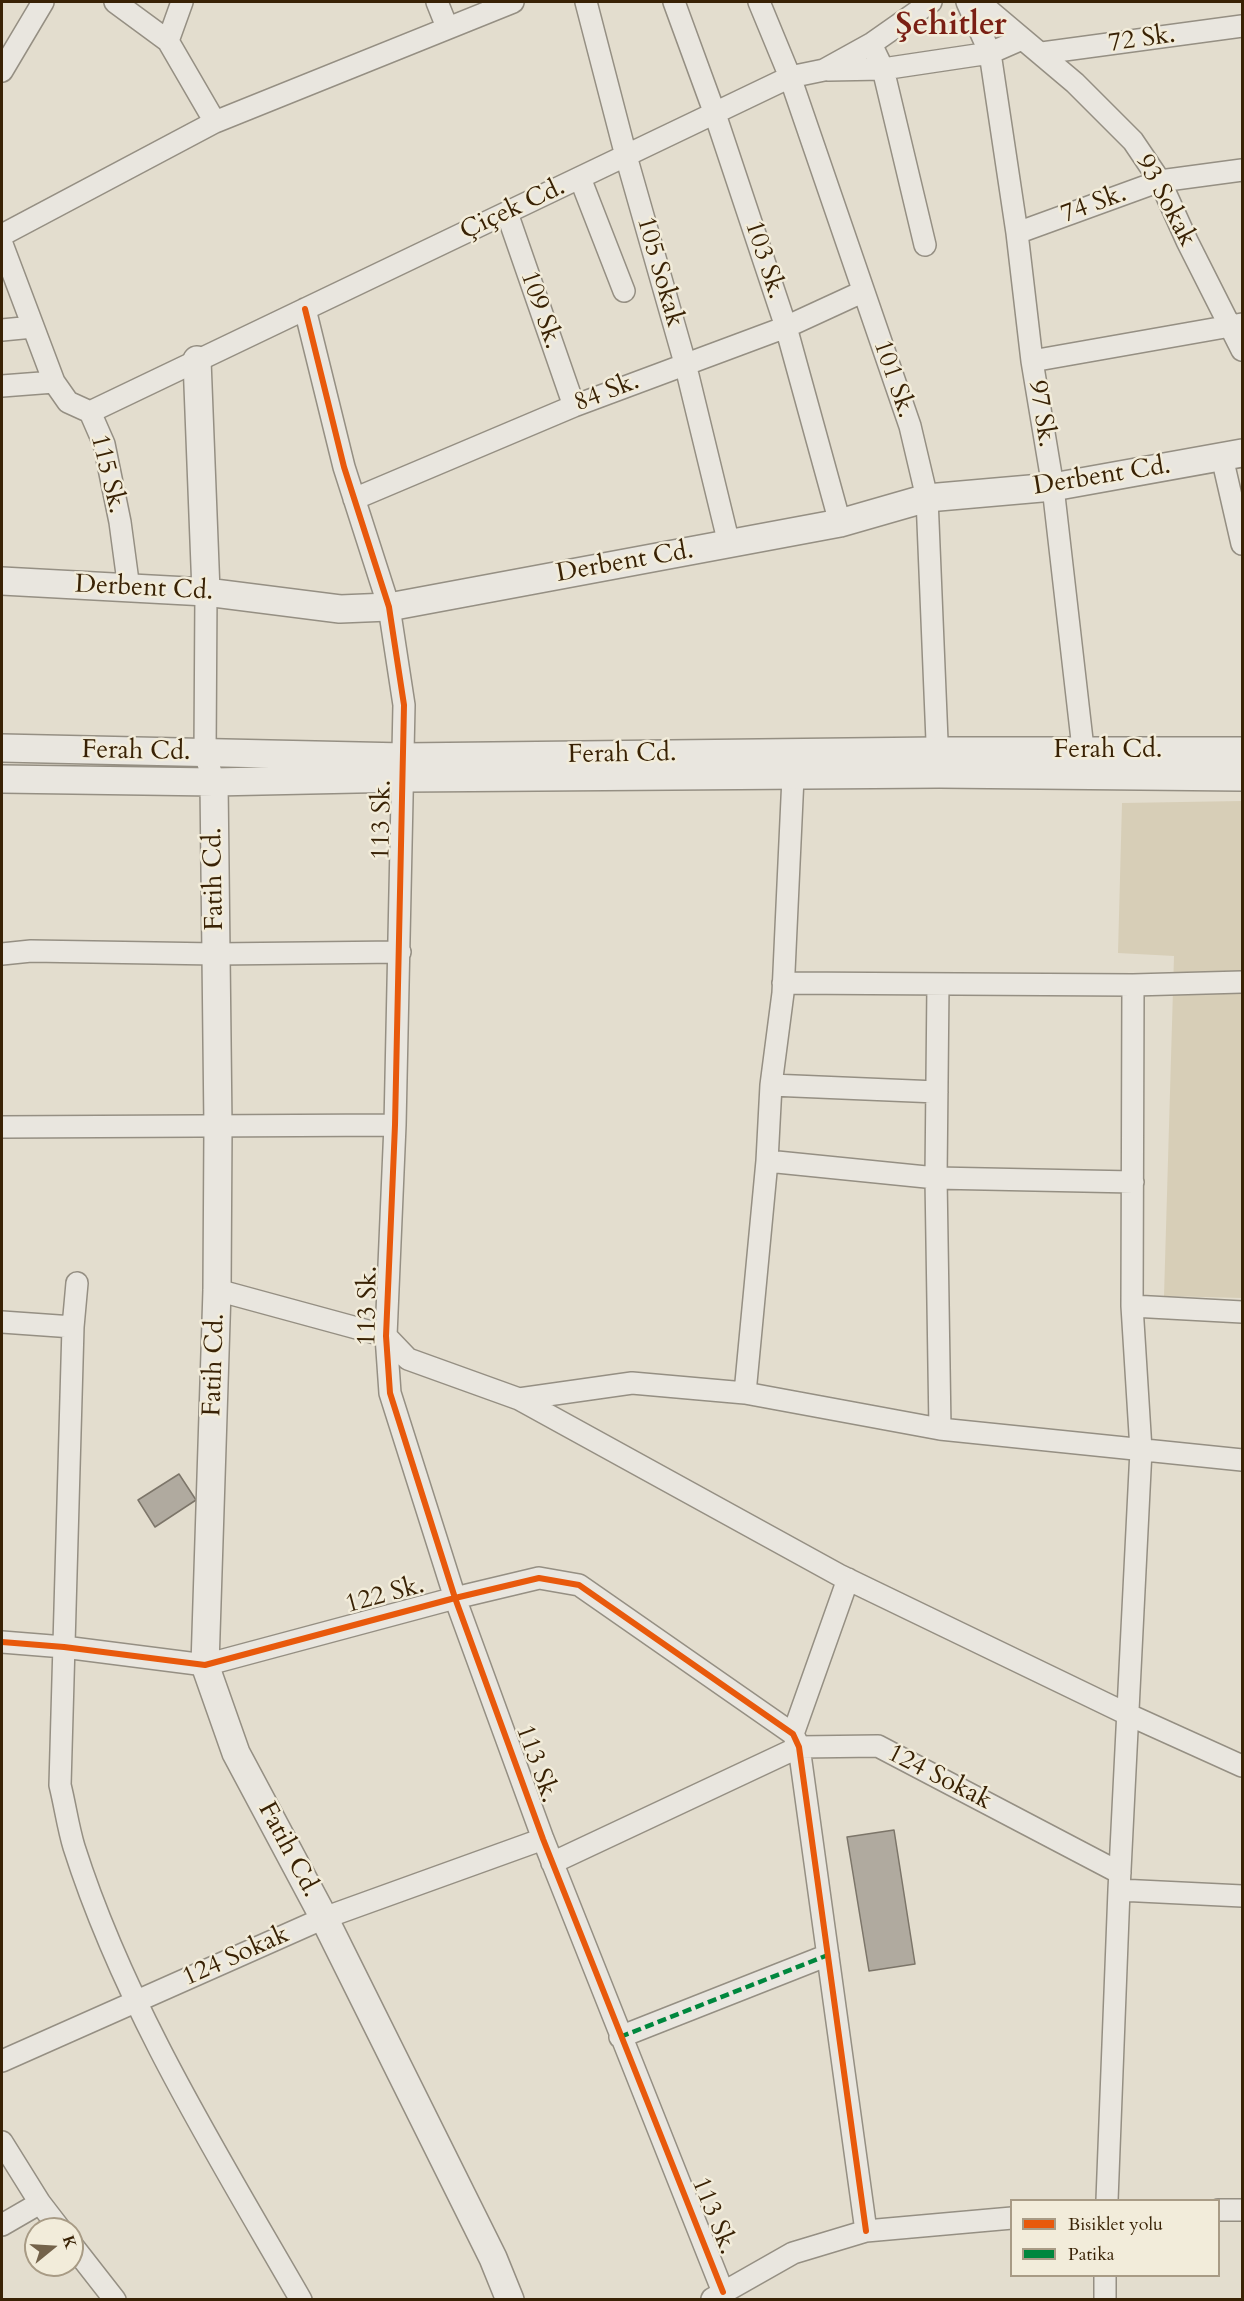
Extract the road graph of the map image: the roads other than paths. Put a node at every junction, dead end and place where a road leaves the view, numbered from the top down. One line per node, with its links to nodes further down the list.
1 (43, 2): 21 (street)
2 (115, 2): 15 (street)
3 (182, 2): 15 (street)
4 (437, 2): 13 (street)
5 (513, 2): 13 (street)
6 (586, 2): 25 (street, 105 Sokak)
7 (674, 2): 23 (street, 103 Sk.)
8 (759, 2): 22 (street, 101 Sk.)
9 (931, 2): 16 (street, Çiçek Cd.)
10 (967, 2): 17 (street, 97 Sk.)
11 (980, 2): 14 (street, 93 Sokak)
12 (1242, 26): 18 (street, 72 Sk.)
13 (447, 27): 24 (street)
14 (1022, 39): 17 (street); 18 (street, 93 Sokak)
15 (168, 41): 24 (street)
16 (871, 44): 19 (street); 20 (street, Çiçek Cd.)
17 (990, 53): 19 (street); 30 (street, 97 Sk.)
18 (1042, 53): 28 (street, 93 Sokak)
19 (883, 69): 20 (street); 33 (street)
20 (824, 70): 22 (street, Çiçek Cd.)
21 (2, 71)
22 (790, 77): 23 (street, Çiçek Cd.); 35 (street, 101 Sk.)
23 (715, 114): 25 (street, Çiçek Cd.); 39 (street, 103 Sk.)
24 (215, 122): 31 (street)
25 (627, 156): 27 (street, Çiçek Cd.); 44 (street, 105 Sokak)
26 (1242, 170): 28 (street, 74 Sk.)
27 (580, 178): 29 (street, Çiçek Cd.); 34 (street)
28 (1160, 181): 30 (street, 74 Sk.); 37 (street, 93 Sokak)
29 (507, 213): 36 (street, Çiçek Cd.); 47 (street, 109 Sk.)
30 (1017, 233): 43 (street, 97 Sk.)
31 (2, 235)
32 (2, 244): 38 (street, 115 Sk.)
33 (926, 245)
34 (624, 291)
35 (862, 292): 39 (street, 84 Sk.); 52 (street, 101 Sk.)
36 (305, 309): 42 (street, Çiçek Cd.); 51 (street, 113 Sk.)
37 (1236, 325): 41 (street, 93 Sokak); 43 (street)
38 (33, 327): 40 (street); 45 (street, 115 Sk.)
39 (786, 327): 44 (street, 84 Sk.); 53 (street, 103 Sk.)
40 (2, 330)
41 (1242, 350)
42 (197, 360): 48 (street, Çiçek Cd.); 58 (street, Fatih Cd.)
43 (1032, 361): 50 (street, 97 Sk.)
44 (685, 363): 47 (street, 84 Sk.); 54 (street, 105 Sokak)
45 (54, 382): 46 (street); 48 (street, 115 Sk.)
46 (2, 386)
47 (574, 406): 51 (street, 84 Sk.)
48 (90, 412): 57 (street, 115 Sk.)
49 (1232, 455): 50 (street, Derbent Cd.); 55 (street)
50 (1053, 487): 52 (street, Derbent Cd.); 64 (street, 97 Sk.)
51 (354, 498): 59 (street, 113 Sk.)
52 (927, 498): 53 (street, Derbent Cd.); 63 (street, 101 Sk.)
53 (840, 523): 54 (street, Derbent Cd.)
54 (729, 544): 59 (street, Derbent Cd.)
55 (1242, 544)
56 (2, 581): 57 (street, Derbent Cd.)
57 (129, 589): 58 (street, Derbent Cd.)
58 (206, 592): 59 (street, Derbent Cd.); 62 (street, Fatih Cd.)
59 (389, 607): 65 (street, 113 Sk.)
60 (2, 748): 62 (street, Ferah Cd.)
61 (1242, 751): 64 (street, Ferah Cd.)
62 (205, 753): 65 (street, Ferah Cd.); 69 (street, Fatih Cd.)
63 (938, 763): 64 (street, Ferah Cd.); 65 (street, Ferah Cd.); 66 (street, Ferah Cd.)
64 (1084, 764): 67 (street, Ferah Cd.)
65 (404, 767): 66 (street, Ferah Cd.); 69 (street, Ferah Cd.); 70 (street, 113 Sk.)
66 (793, 777): 73 (street)
67 (1242, 777)
68 (2, 779): 69 (street, Ferah Cd.)
69 (213, 782): 72 (street, Fatih Cd.)
70 (400, 952): 72 (street); 79 (street, 113 Sk.)
71 (2, 954): 72 (street)
72 (216, 954): 80 (street, Fatih Cd.)
73 (783, 982): 75 (street); 77 (street)
74 (1242, 982): 76 (street)
75 (938, 984): 76 (street); 78 (street)
76 (1133, 985): 84 (street)
77 (771, 1085): 78 (street); 82 (street)
78 (937, 1092): 83 (street)
79 (395, 1125): 80 (street); 91 (street, 113 Sk.)
80 (218, 1126): 81 (street); 86 (street, Fatih Cd.)
81 (2, 1127)
82 (767, 1161): 83 (street); 92 (street)
83 (936, 1178): 84 (street); 94 (street)
84 (1132, 1182): 87 (street)
85 (77, 1283): 90 (street)
86 (217, 1290): 91 (street); 101 (street, Fatih Cd.)
87 (1132, 1306): 88 (street); 95 (street)
88 (1242, 1312)
89 (2, 1322): 90 (street)
90 (73, 1327): 100 (street)
91 (386, 1336): 93 (street); 98 (street, 113 Sk.)
92 (745, 1393): 93 (street); 94 (street)
93 (519, 1399): 97 (street)
94 (940, 1429): 95 (street)
95 (1141, 1450): 96 (street); 102 (street)
96 (1242, 1460)
97 (848, 1579): 102 (street); 103 (street)
98 (455, 1598): 101 (street, 122 Sk.); 103 (street, 122 Sk.); 105 (street, 113 Sk.)
99 (2, 1642): 100 (street, 122 Sk.)
100 (64, 1647): 101 (street, 122 Sk.); 111 (street)
101 (205, 1665): 109 (street, Fatih Cd.)
102 (1127, 1714): 104 (street); 107 (street)
103 (796, 1741): 106 (street, 124 Sokak); 107 (street, 124 Sokak); 110 (street)
104 (1242, 1766)
105 (543, 1839): 106 (street, 113 Sk.); 109 (street, 124 Sokak)
106 (552, 1863): 112 (street, 113 Sk.)
107 (1119, 1882): 108 (street); 115 (street)
108 (1242, 1896)
109 (324, 1918): 111 (street, 124 Sokak); 128 (street, Fatih Cd.)
110 (828, 1955): 112 (street); 122 (street)
111 (138, 2001): 113 (street, 124 Sokak); 127 (street)
112 (621, 2037): 125 (street, 113 Sk.)
113 (2, 2061)
114 (2, 2142): 116 (street)
115 (1107, 2199)
116 (40, 2203): 119 (street); 121 (street)
117 (1220, 2210): 118 (street)
118 (1242, 2210)
119 (51, 2217)
120 (1010, 2218): 122 (street)
121 (2, 2225)
122 (866, 2231): 125 (street)
123 (84, 2260): 126 (street)
124 (1105, 2277): 129 (street)
125 (717, 2296)
126 (115, 2300)
127 (301, 2300)
128 (510, 2300)
129 (1105, 2300)

